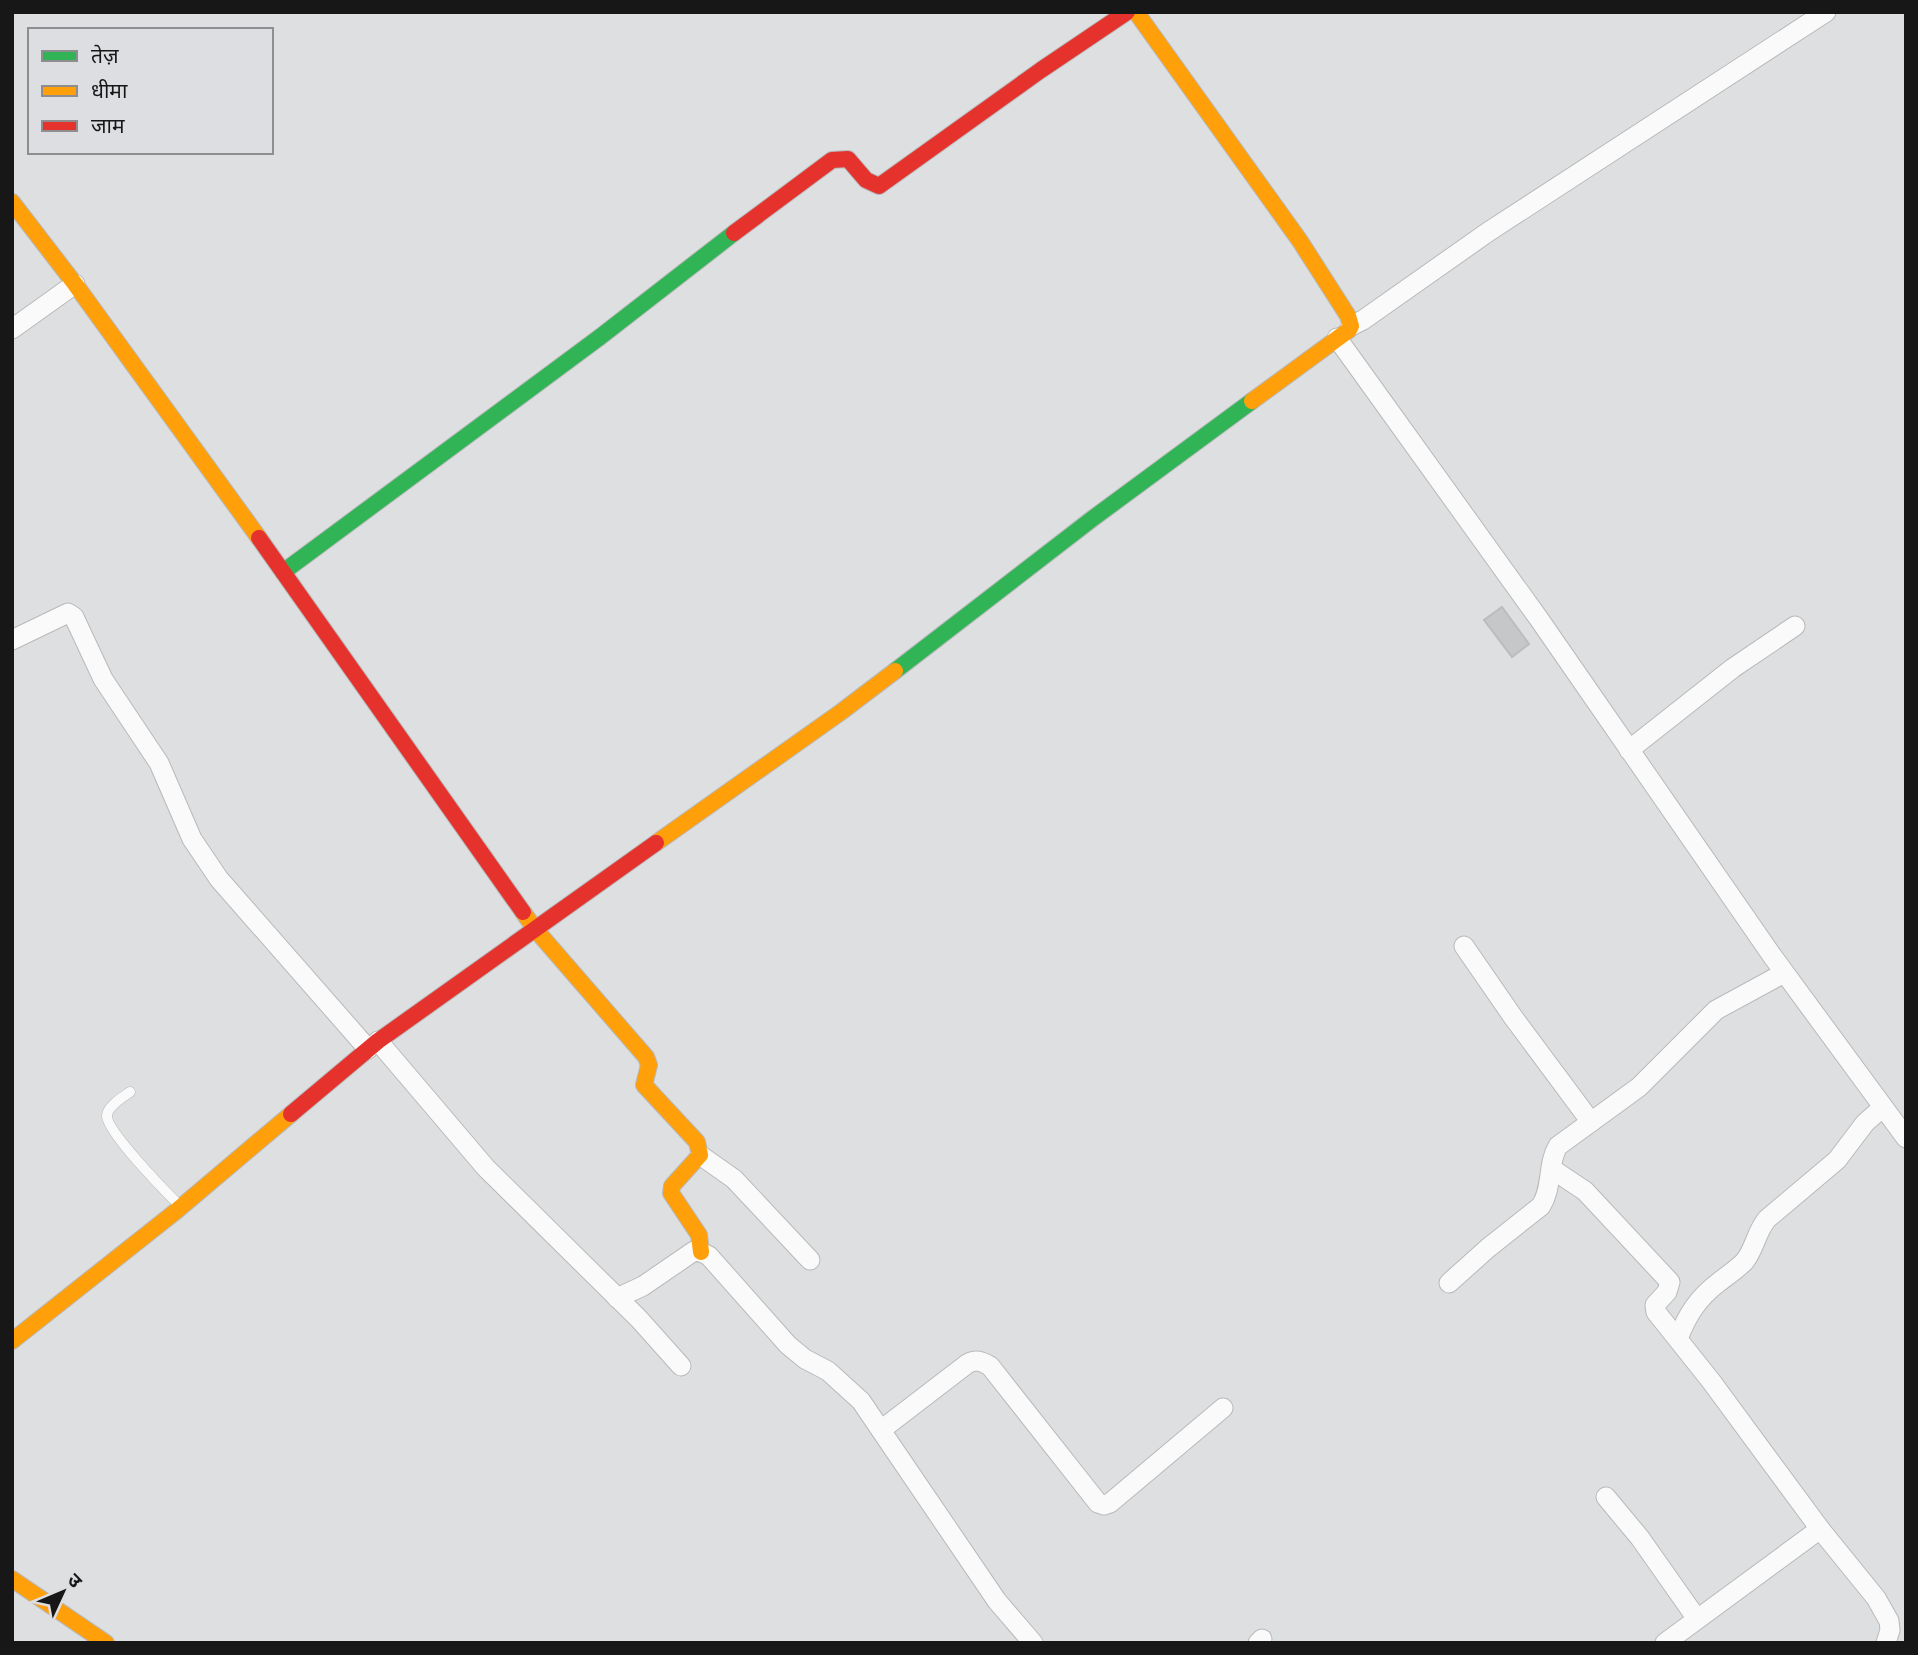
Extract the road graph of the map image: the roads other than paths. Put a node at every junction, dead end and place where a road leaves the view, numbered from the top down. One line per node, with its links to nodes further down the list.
1 (1127, 12): 8 (street)
2 (1136, 12): 7 (street)
3 (1826, 12): 7 (street)
4 (12, 202): 5 (street)
5 (75, 284): 6 (street); 8 (street)
6 (12, 329)
7 (1344, 332): 11 (street); 12 (street)
8 (283, 572): 12 (street)
9 (1795, 626): 11 (street)
10 (12, 640): 15 (street)
11 (1629, 750): 14 (street)
12 (535, 929): 15 (street); 20 (street)
13 (1464, 946): 18 (street)
14 (1784, 973): 17 (street); 18 (street)
15 (373, 1045): 22 (street); 26 (street)
16 (130, 1092): 22 (lane)
17 (1882, 1108): 19 (street); 27 (street)
18 (1591, 1122): 21 (street)
19 (1906, 1138)
20 (699, 1155): 23 (street); 24 (street)
21 (1552, 1170): 25 (street); 27 (street)
22 (180, 1207): 28 (street)
23 (701, 1252): 26 (street); 31 (street)
24 (810, 1260)
25 (1449, 1283)
26 (617, 1298): 29 (street)
27 (1678, 1339): 33 (street)
28 (12, 1342)
29 (681, 1366)
30 (1223, 1408): 31 (street)
31 (881, 1430): 37 (street)
32 (1606, 1497): 35 (street)
33 (1820, 1529): 35 (street); 39 (street)
34 (12, 1579): 36 (street)
35 (1697, 1619): 38 (street)
36 (106, 1643)
37 (1033, 1643)
38 (1665, 1643)
39 (1886, 1643)

